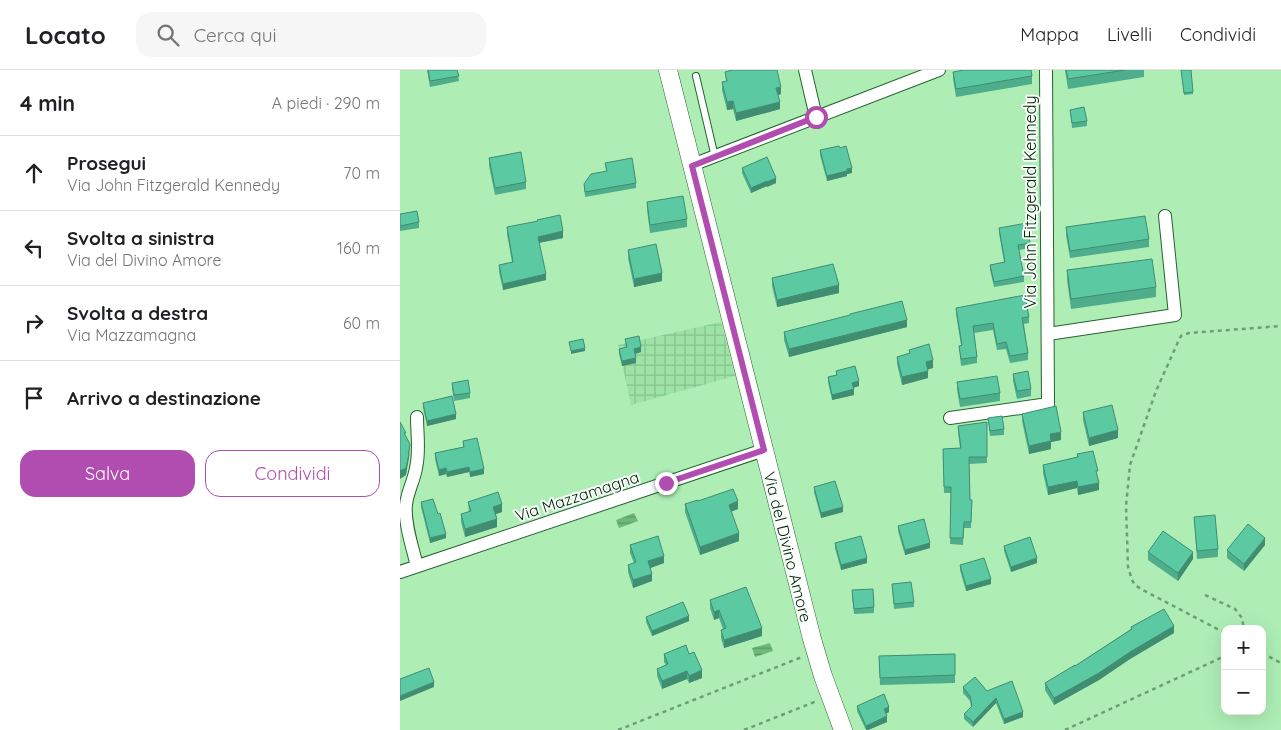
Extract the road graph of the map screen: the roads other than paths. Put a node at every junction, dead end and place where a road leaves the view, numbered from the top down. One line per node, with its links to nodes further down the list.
1 (668, 70): 8 (main road, Via del Divino Amore)
2 (805, 70): 6 (street)
3 (939, 70): 6 (street)
4 (1046, 70): 10 (street, Via John Fitzgerald Kennedy)
5 (696, 76): 7 (lane)
6 (816, 117): 7 (street)
7 (715, 156): 8 (street)
8 (692, 166): 13 (main road, Via del Divino Amore)
9 (1165, 216): 10 (street)
10 (1048, 334): 12 (street, Via John Fitzgerald Kennedy)
11 (417, 417): 14 (street)
12 (950, 418)
13 (764, 450): 14 (street, Via Mazzamagna); 16 (main road, Via del Divino Amore)
14 (417, 566): 15 (street, Via Mazzamagna)
15 (400, 572)
16 (843, 730)

